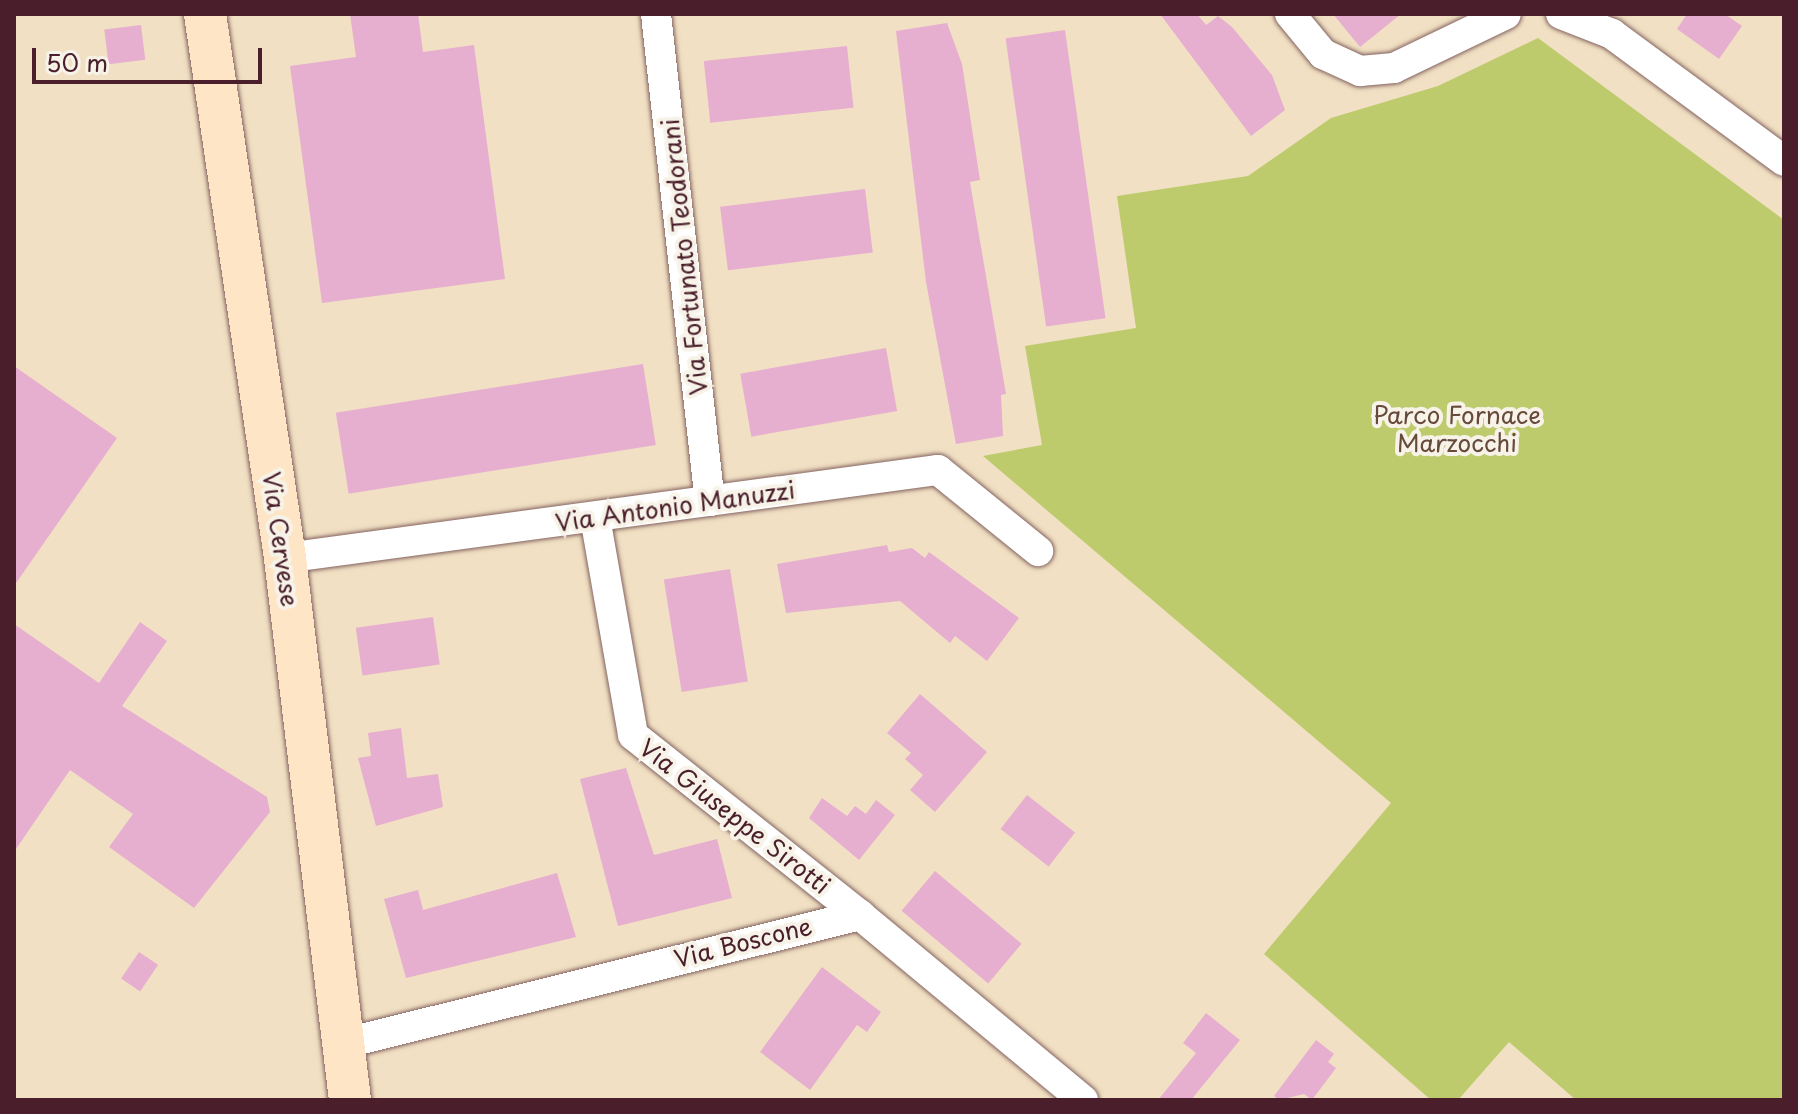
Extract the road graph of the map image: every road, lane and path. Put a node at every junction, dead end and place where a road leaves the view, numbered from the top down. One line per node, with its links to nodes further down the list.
1 (205, 14): 11 (street, Via Cervese)
2 (656, 14): 8 (street, Via Fortunato Teodorani)
3 (1290, 14): 4 (street)
4 (1506, 14)
5 (1561, 14): 6 (street)
6 (1619, 24): 7 (street)
7 (1784, 161)
8 (710, 501): 9 (street, Via Antonio Manuzzi); 10 (street, Via Antonio Manuzzi)
9 (595, 517): 11 (street, Via Antonio Manuzzi); 12 (street, Via Giuseppe Sirotti)
10 (1038, 551)
11 (285, 558): 13 (street, Via Cervese)
12 (860, 915): 13 (street, Via Boscone); 15 (street)
13 (348, 1069): 14 (street)
14 (325, 1100)
15 (1083, 1100)

